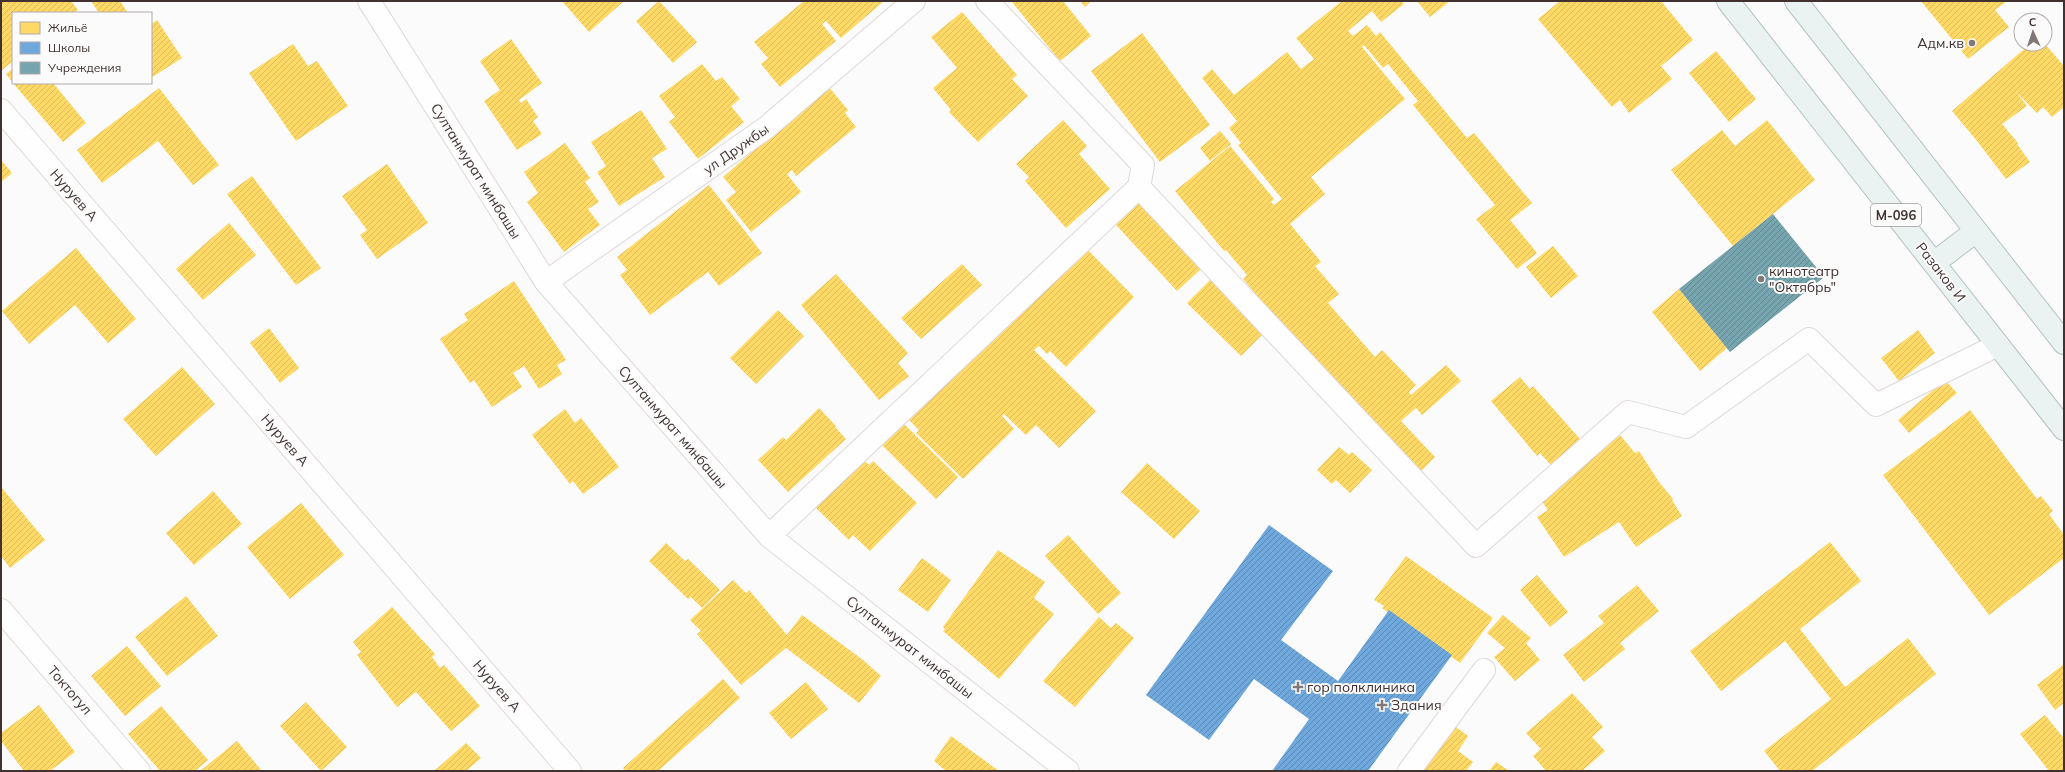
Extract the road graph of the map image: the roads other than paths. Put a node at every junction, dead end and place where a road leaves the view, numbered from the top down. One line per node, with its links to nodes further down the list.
1 (369, 1): 10 (street, Султанмурат минбашы)
2 (914, 1): 10 (street, ул Дружбы)
3 (987, 1): 7 (street)
4 (1728, 1): 9 (main road, Разаков И / М-096)
5 (1796, 1): 8 (main road)
6 (1, 110): 18 (street, Нуруев А)
7 (1139, 187): 12 (street); 14 (street)
8 (1976, 231): 9 (main road); 11 (main road)
9 (1934, 263): 12 (main road, Разаков И / М-096)
10 (546, 282): 14 (street, Султанмурат минбашы)
11 (2064, 343)
12 (1998, 345): 13 (main road, Разаков И / М-096)
13 (2064, 429)
14 (768, 536): 19 (street, Султанмурат минбашы)
15 (1, 610): 17 (street, Токтогул)
16 (1484, 670): 20 (street)
17 (139, 771)
18 (570, 771)
19 (1068, 771)
20 (1409, 771)

